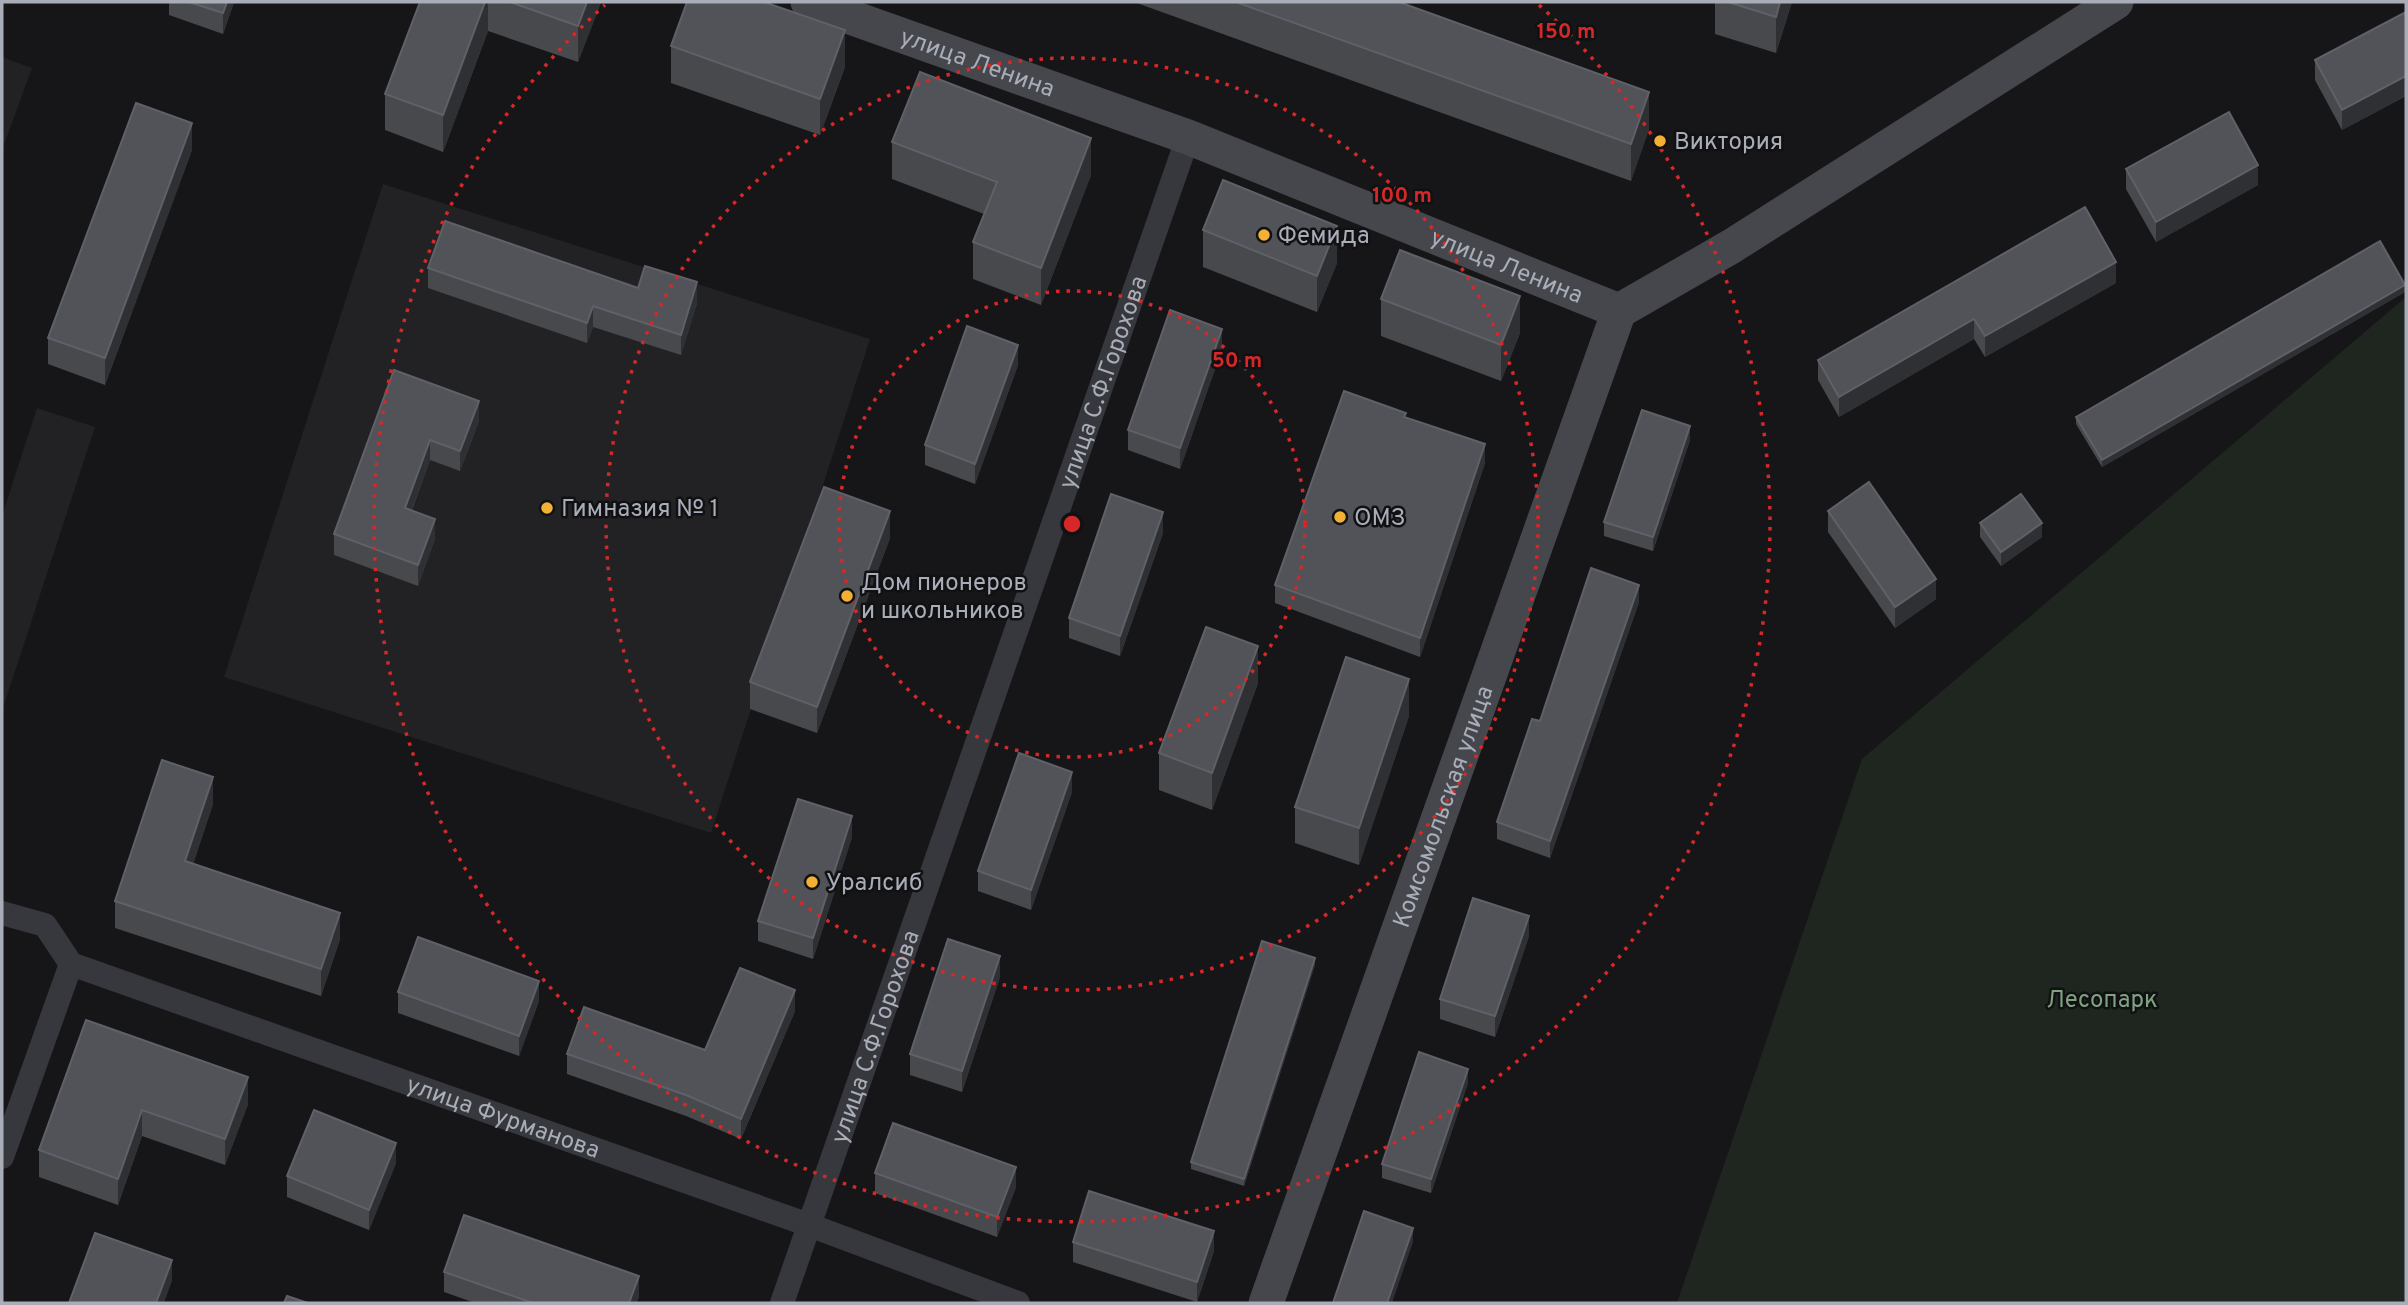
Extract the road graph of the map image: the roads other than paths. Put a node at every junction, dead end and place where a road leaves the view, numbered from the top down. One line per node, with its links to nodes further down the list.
1 (808, 2): 3 (main road, улица Ленина)
2 (2116, 2): 4 (main road)
3 (1188, 136): 4 (main road, улица Ленина); 8 (street, улица С.Ф.Горохова)
4 (1619, 311): 11 (main road, Комсомольская улица)
5 (2, 913): 6 (street)
6 (71, 964): 7 (street); 8 (street, улица Фурманова)
7 (2, 1157)
8 (809, 1225): 9 (street, улица С.Ф.Горохова); 10 (street, улица Фурманова)
9 (782, 1303)
10 (1018, 1303)
11 (1266, 1303)

